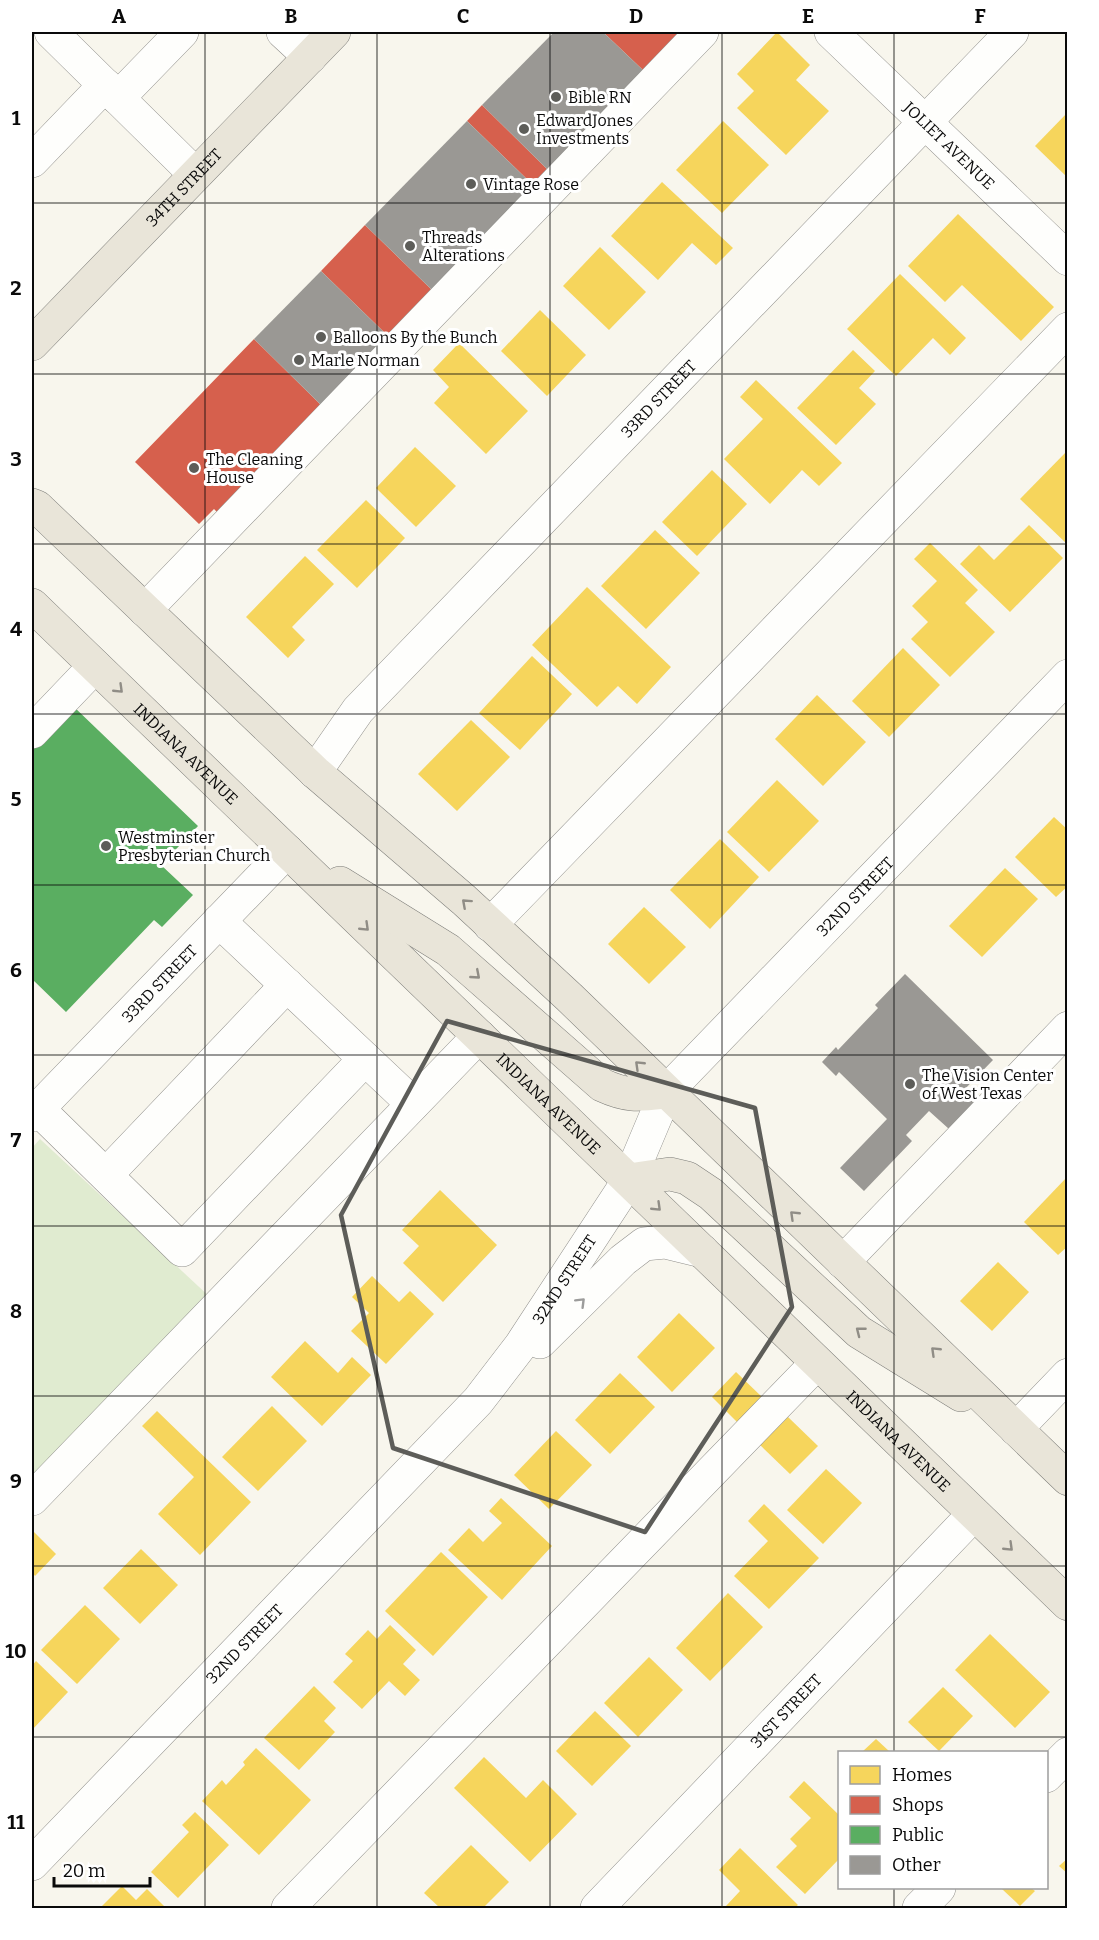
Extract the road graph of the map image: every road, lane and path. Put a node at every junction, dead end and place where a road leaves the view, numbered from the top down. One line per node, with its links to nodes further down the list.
1 (182, 32): 9 (street)
2 (283, 32): 8 (street)
3 (334, 32): 8 (main road, 34TH STREET)
4 (702, 32): 18 (street)
5 (831, 32): 10 (street, JOLIET AVENUE)
6 (1012, 32): 10 (street, 33RD STREET)
7 (59, 34): 9 (street)
8 (310, 57): 12 (main road, 34TH STREET)
9 (112, 92): 11 (street); 12 (street)
10 (925, 122): 13 (street, JOLIET AVENUE); 22 (street, 33RD STREET)
11 (32, 161)
12 (195, 174): 15 (main road, 34TH STREET)
13 (1068, 259)
14 (1068, 328): 25 (street)
15 (32, 344)
16 (32, 505): 18 (main road)
17 (32, 605): 19 (main road, INDIANA AVENUE)
18 (144, 610): 22 (main road)
19 (95, 666): 21 (street); 23 (main road, INDIANA AVENUE, one-way to 23)
20 (1068, 676): 30 (street, 32ND STREET)
21 (32, 732)
22 (315, 772): 25 (main road, one-way to 22)
23 (287, 851): 24 (street, 33RD STREET); 28 (main road, INDIANA AVENUE, one-way to 28); 30 (main road, one-way to 30)
24 (219, 921): 26 (street); 32 (street, 33RD STREET)
25 (490, 925): 30 (main road, one-way to 25)
26 (287, 985): 29 (street); 33 (street)
27 (1068, 1028): 36 (street)
28 (479, 1036): 31 (street); 34 (main road, INDIANA AVENUE)
29 (365, 1059): 31 (street); 33 (street)
30 (666, 1092): 34 (street, 32ND STREET); 36 (main road, one-way to 30)
31 (413, 1104): 42 (street)
32 (35, 1112): 33 (street)
33 (106, 1175)
34 (629, 1180): 35 (main road, INDIANA AVENUE, one-way to 35); 39 (street, 32ND STREET); 40 (main road, one-way to 34)
35 (702, 1251): 37 (main road, INDIANA AVENUE); 39 (street, one-way to 35)
36 (843, 1262): 40 (main road, one-way to 36)
37 (817, 1363): 43 (main road, INDIANA AVENUE); 49 (street)
38 (1068, 1375): 40 (street)
39 (478, 1401): 47 (street, 32ND STREET)
40 (1016, 1429): 41 (main road)
41 (1068, 1479)
42 (32, 1499)
43 (974, 1514): 44 (main road, INDIANA AVENUE, one-way to 44); 50 (street, 31ST STREET)
44 (1068, 1604)
45 (1068, 1754): 46 (street)
46 (1048, 1775)
47 (32, 1864)
48 (937, 1889): 51 (street)
49 (288, 1908)
50 (597, 1908)
51 (919, 1908)

